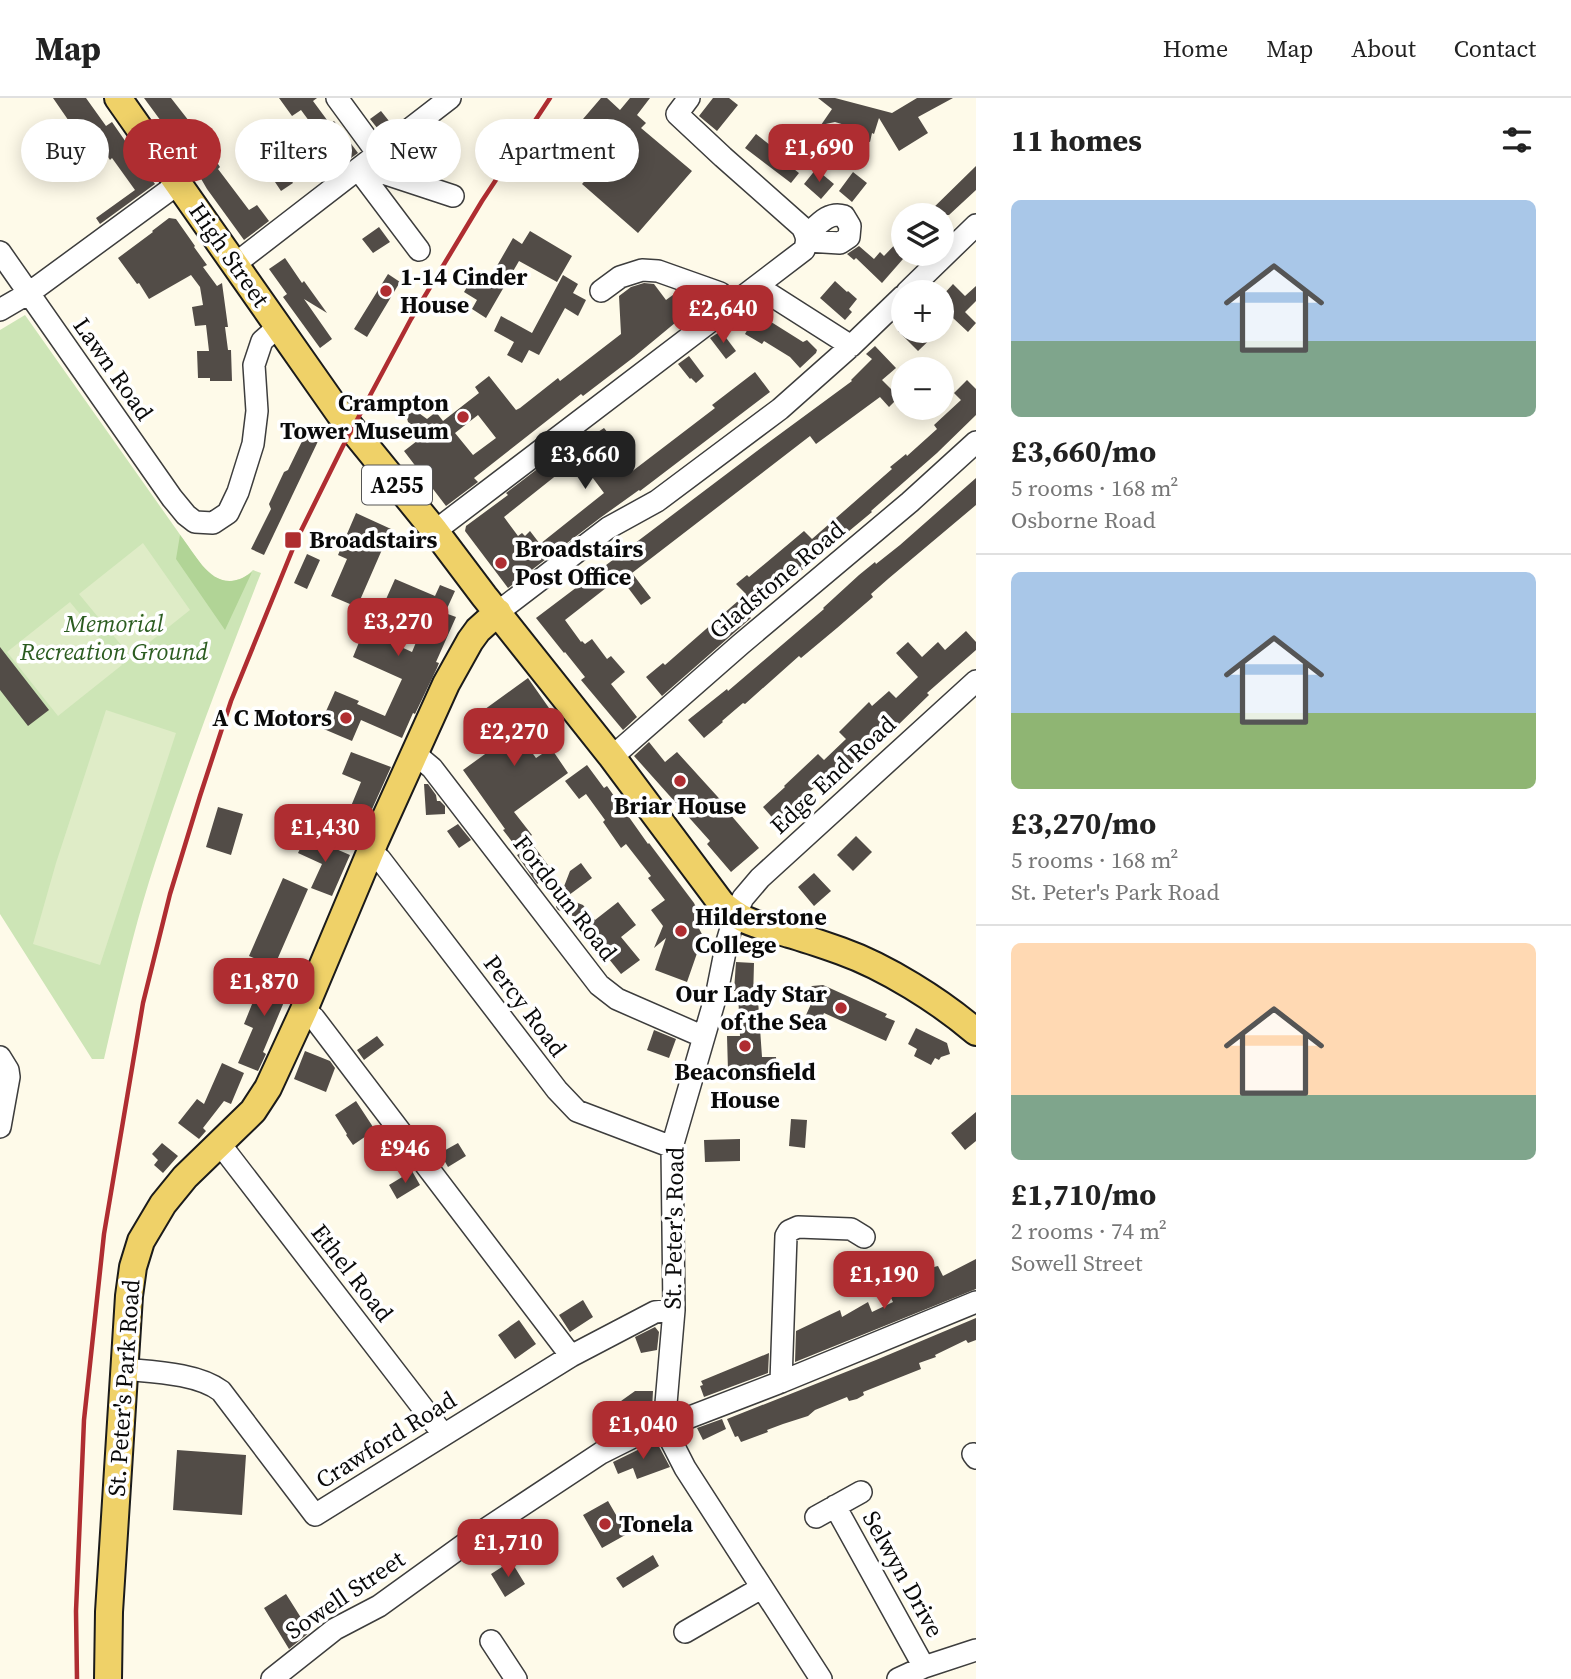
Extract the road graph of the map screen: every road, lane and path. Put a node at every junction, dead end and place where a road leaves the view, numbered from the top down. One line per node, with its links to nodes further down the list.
1 (118, 98): 9 (main road, High Street / A255)
2 (337, 98): 6 (street)
3 (450, 98): 5 (street)
4 (689, 98): 16 (street)
5 (423, 119)
6 (366, 163): 14 (street)
7 (378, 182): 12 (street)
8 (416, 182): 10 (street)
9 (179, 183): 14 (main road, High Street / A255); 18 (street)
10 (453, 196)
11 (976, 225): 15 (street)
12 (419, 250)
13 (0, 252): 18 (street, Lawn Road)
14 (235, 264): 22 (main road, High Street / A255)
15 (919, 280)
16 (757, 286): 19 (street); 23 (street)
17 (601, 291): 19 (street)
18 (29, 293): 21 (street); 22 (street, Lawn Road)
19 (733, 304): 25 (street)
20 (891, 308): 23 (street)
21 (0, 310)
22 (271, 333): 25 (main road, High Street / A255)
23 (851, 346): 26 (street)
24 (976, 442): 29 (street, Gladstone Road)
25 (435, 531): 26 (main road, A255)
26 (498, 612): 28 (main road, St. Peter's Park Road); 29 (main road, A255)
27 (976, 681): 31 (street, Edge End Road)
28 (414, 753): 30 (main road, St. Peter's Park Road); 34 (street, Fordoun Road)
29 (612, 757): 31 (main road, A255)
30 (370, 853): 32 (main road, St. Peter's Park Road); 38 (street, Percy Road)
31 (735, 915): 33 (main road, A255); 34 (street, St. Peter's Road)
32 (303, 1010): 37 (main road, St. Peter's Park Road); 42 (street)
33 (976, 1032)
34 (704, 1037): 38 (street, St. Peter's Road)
35 (0, 1057): 36 (street)
36 (0, 1127)
37 (220, 1144): 43 (main road, St. Peter's Park Road); 46 (street, Ethel Road)
38 (672, 1147): 41 (street, St. Peter's Road)
39 (864, 1237): 44 (street)
40 (976, 1302): 44 (street, Sowell Street)
41 (674, 1310): 42 (street, Crawford Road); 45 (street, St. Peter's Road)
42 (571, 1356): 46 (street, Crawford Road)
43 (123, 1369): 46 (street, Crawford Road); 55 (main road, St. Peter's Park Road)
44 (781, 1382): 45 (street, Sowell Street)
45 (664, 1427): 50 (street); 56 (street, Sowell Street)
46 (443, 1434)
47 (861, 1492): 48 (street, Selwyn Drive)
48 (835, 1506): 49 (street, Selwyn Drive); 54 (street, Selwyn Drive)
49 (816, 1517)
50 (761, 1588): 51 (street); 58 (street)
51 (694, 1620)
52 (976, 1650): 54 (street, Selwyn Drive)
53 (494, 1652): 57 (street)
54 (924, 1667): 59 (street, Selwyn Drive)
55 (108, 1679)
56 (272, 1679)
57 (516, 1679)
58 (821, 1679)
59 (898, 1679)

